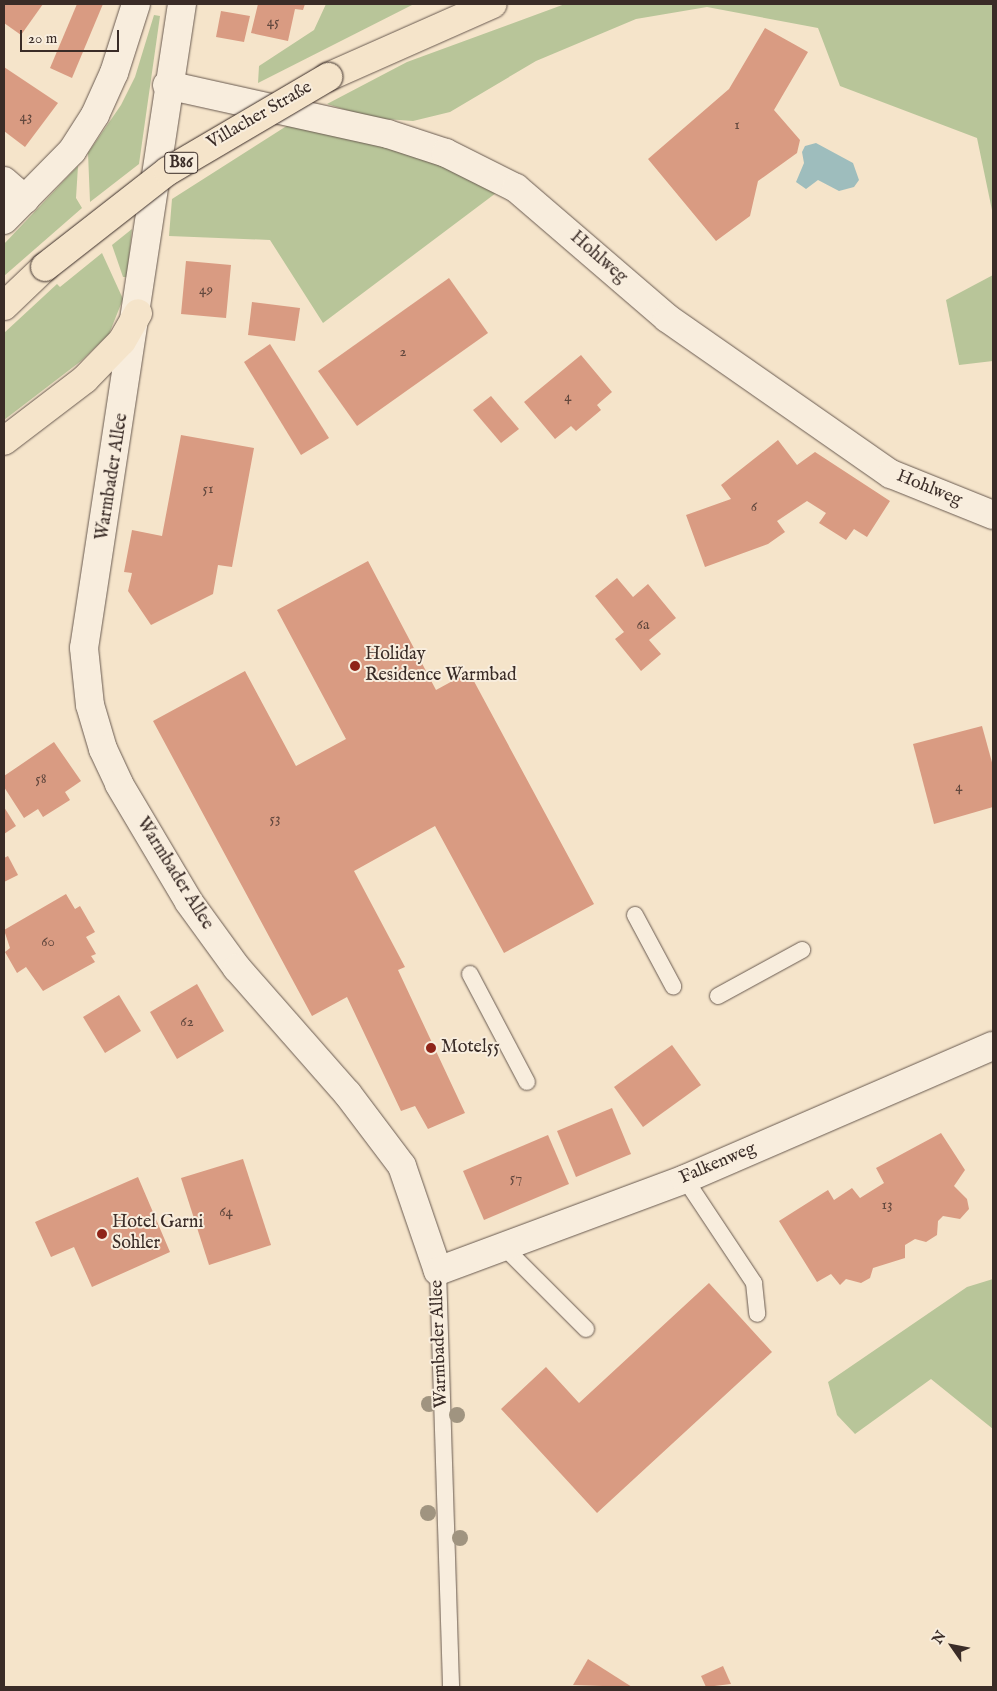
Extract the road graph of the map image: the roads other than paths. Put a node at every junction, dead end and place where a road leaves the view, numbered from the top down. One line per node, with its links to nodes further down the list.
1 (136, 4): 6 (street)
2 (182, 4): 4 (street, Warmbader Allee)
3 (494, 4): 8 (main road, Villacher Straße / B86, bridge)
4 (167, 85): 9 (street, Warmbader Allee); 11 (street, Hohlweg)
5 (4, 181): 6 (street)
6 (25, 199): 7 (street)
7 (4, 220)
8 (4, 306)
9 (138, 314): 10 (main road); 21 (street, Warmbader Allee)
10 (4, 441)
11 (993, 515)
12 (635, 915): 15 (lane)
13 (802, 950): 16 (lane)
14 (470, 974): 18 (lane)
15 (673, 986)
16 (718, 996)
17 (993, 1046): 19 (street, Falkenweg)
18 (527, 1082)
19 (684, 1179): 20 (street, Falkenweg); 22 (lane)
20 (504, 1247): 21 (street, Falkenweg); 23 (lane)
21 (438, 1272): 24 (lane, Warmbader Allee)
22 (757, 1314)
23 (586, 1329)
24 (451, 1687)

